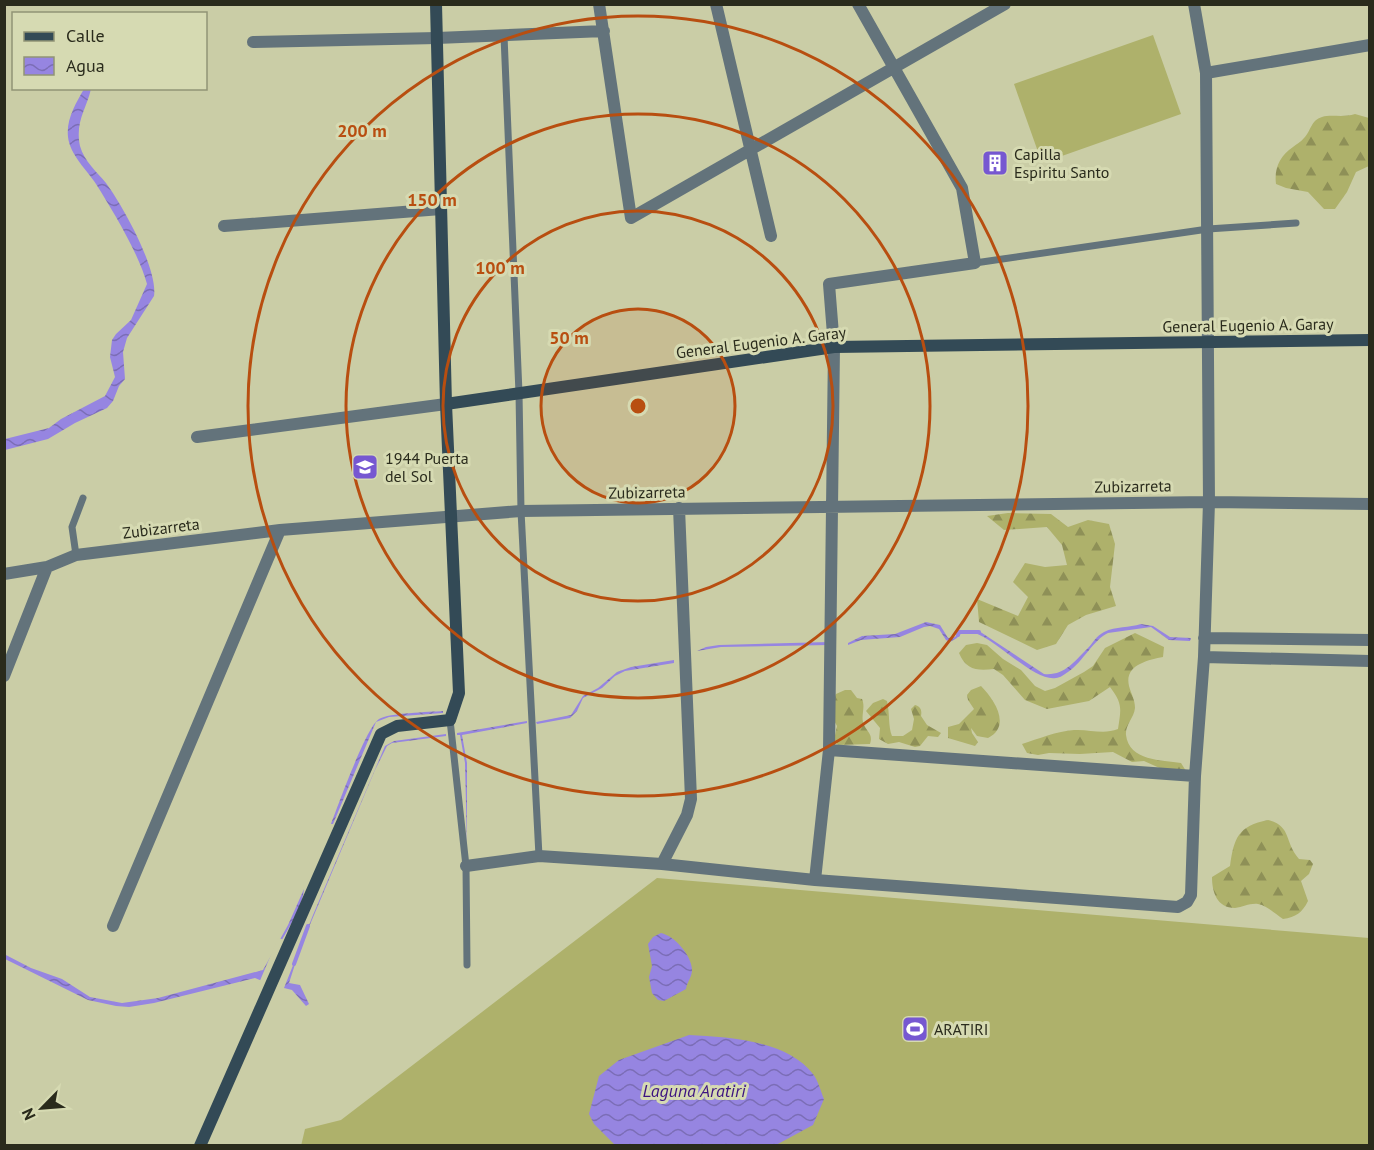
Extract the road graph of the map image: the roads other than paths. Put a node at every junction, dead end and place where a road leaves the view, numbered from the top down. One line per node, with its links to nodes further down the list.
1 (436, 4): 9 (street)
2 (599, 4): 7 (street)
3 (717, 4): 14 (street)
4 (858, 4): 12 (street)
5 (1005, 4): 12 (street)
6 (1194, 4): 13 (street)
7 (604, 31): 8 (street); 14 (street)
8 (504, 36): 9 (street); 24 (lane)
9 (437, 38): 10 (street); 15 (street)
10 (253, 42)
11 (1370, 45): 13 (street)
12 (894, 68): 14 (street); 20 (street)
13 (1206, 72): 18 (street)
14 (750, 150): 19 (street)
15 (441, 209): 17 (street); 25 (street)
16 (1296, 224): 18 (lane)
17 (224, 226)
18 (1208, 229): 20 (lane); 22 (street)
19 (771, 236)
20 (975, 262): 23 (street)
21 (1370, 340): 22 (street, General Eugenio A. Garay)
22 (1209, 342): 23 (street, General Eugenio A. Garay); 28 (street)
23 (834, 347): 24 (street, General Eugenio A. Garay); 30 (street)
24 (519, 393): 25 (street, General Eugenio A. Garay); 32 (lane)
25 (446, 404): 26 (street, General Eugenio A. Garay); 33 (street)
26 (196, 437)
27 (83, 498): 35 (lane)
28 (1209, 502): 29 (street, Zubizarreta); 30 (street, Zubizarreta); 38 (street)
29 (1370, 504)
30 (831, 506): 31 (street, Zubizarreta); 44 (street)
31 (679, 508): 32 (street, Zubizarreta); 47 (street)
32 (521, 511): 33 (street, Zubizarreta); 46 (lane)
33 (452, 515): 34 (street, Zubizarreta); 43 (street)
34 (280, 530): 35 (street, Zubizarreta); 50 (street)
35 (76, 555): 36 (street, Zubizarreta)
36 (46, 567): 37 (street, Zubizarreta); 42 (street)
37 (4, 574)
38 (1204, 638): 39 (street); 40 (street)
39 (1370, 640)
40 (1203, 657): 41 (street); 45 (street)
41 (1370, 661)
42 (4, 676)
43 (450, 720): 48 (lane); 52 (street)
44 (829, 750): 45 (street); 49 (street)
45 (1195, 776): 49 (street)
46 (538, 856): 47 (street); 48 (street)
47 (662, 864): 49 (street)
48 (466, 866): 51 (lane)
49 (815, 880)
50 (113, 926)
51 (467, 965)
52 (200, 1146)

